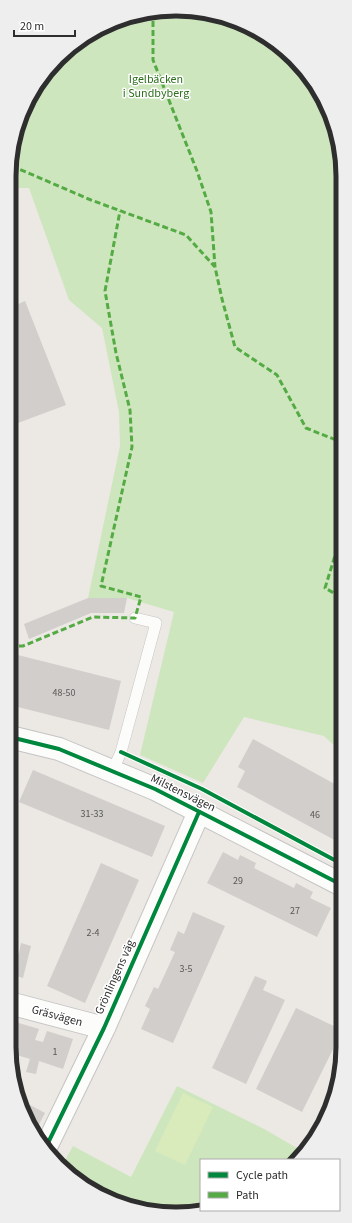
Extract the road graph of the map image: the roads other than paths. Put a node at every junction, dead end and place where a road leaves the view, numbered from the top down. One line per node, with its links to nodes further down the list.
1 (135, 618): 3 (lane)
2 (16, 738): 3 (street, Milstensvägen)
3 (112, 772): 4 (street, Milstensvägen)
4 (199, 812): 5 (street, Milstensvägen); 7 (street, Grönlingens väg)
5 (336, 882)
6 (16, 1005): 7 (street, Gräsvägen)
7 (104, 1028): 8 (street, Grönlingens väg)
8 (48, 1143)

